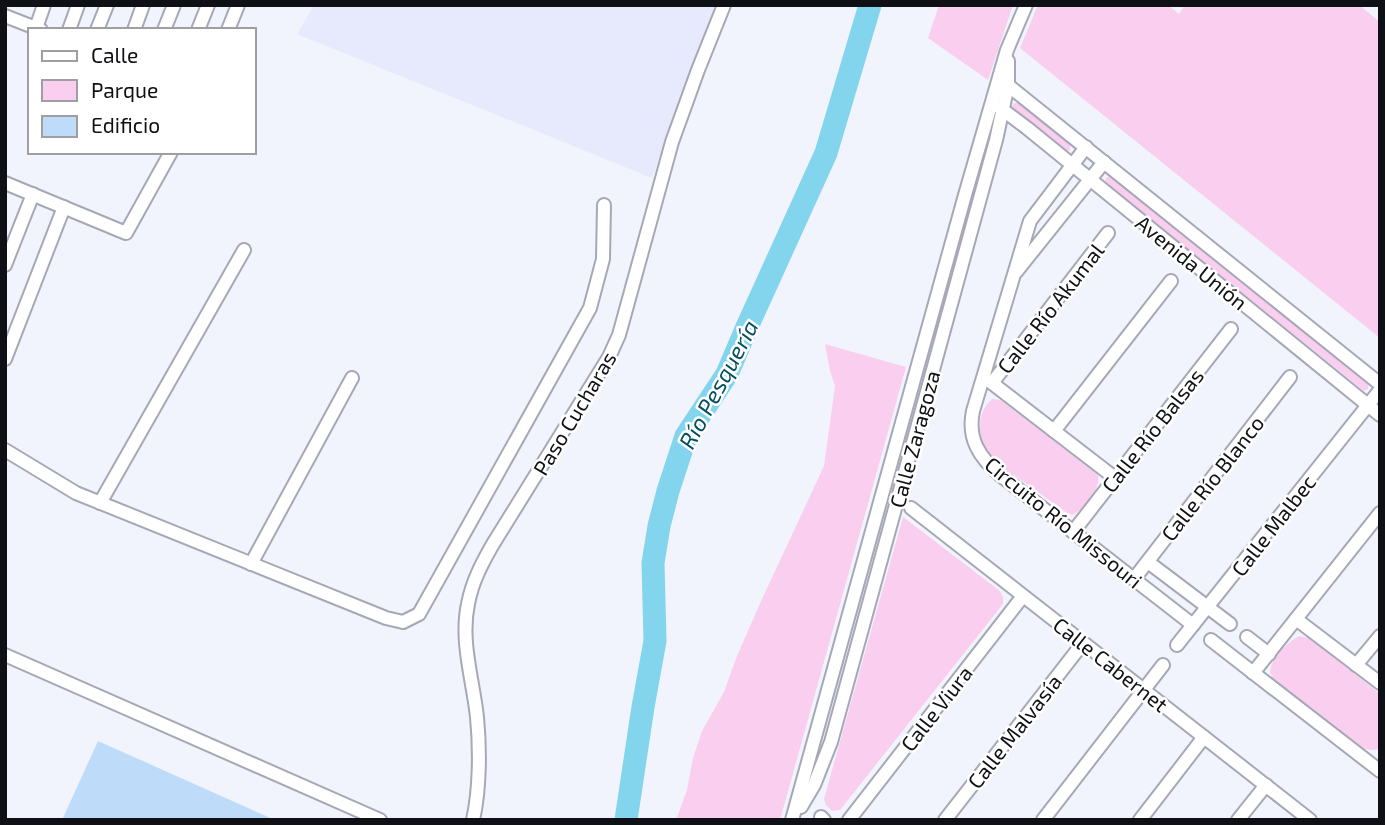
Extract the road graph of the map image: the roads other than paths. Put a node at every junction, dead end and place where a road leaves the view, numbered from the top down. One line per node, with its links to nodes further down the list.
1 (44, 5): 12 (street)
2 (78, 5): 13 (street)
3 (107, 5): 14 (street)
4 (143, 5): 15 (street)
5 (174, 5): 16 (street)
6 (208, 5): 17 (street)
7 (238, 5): 18 (street)
8 (724, 5): 80 (street, Paso Cucharas)
9 (1026, 5): 19 (street, Calle Zaragoza)
10 (8, 13): 11 (street)
11 (36, 28)
12 (38, 28)
13 (70, 28)
14 (98, 28)
15 (135, 28)
16 (165, 28)
17 (199, 28)
18 (229, 28)
19 (1003, 81): 20 (street, Calle Zaragoza); 21 (street, Calle Zaragoza); 24 (street, Avenida Unión)
20 (992, 102): 21 (street, Avenida Unión); 50 (street, Calle Zaragoza)
21 (1003, 110): 22 (street, Avenida Unión); 23 (street, Calle Zaragoza)
22 (1027, 128): 23 (street); 27 (street, Avenida Unión)
23 (996, 140): 51 (street, Calle Zaragoza)
24 (1086, 148): 26 (street, Avenida Unión); 27 (street, Circuito Río Missouri)
25 (170, 154): 32 (street)
26 (1104, 162): 28 (street, Circuito Río Missouri); 43 (street, Avenida Unión)
27 (1072, 165): 28 (street, Avenida Unión); 36 (street, Circuito Río Missouri)
28 (1091, 180): 36 (street, Circuito Río Missouri); 45 (street, Avenida Unión)
29 (6, 184): 30 (street)
30 (33, 194): 32 (street); 35 (street)
31 (604, 205): 57 (street)
32 (64, 207): 39 (street)
33 (1108, 233): 42 (street, Calle Río Akumal)
34 (244, 250): 52 (street)
35 (5, 265)
36 (1012, 278): 42 (street, Circuito Río Missouri)
37 (1171, 281): 47 (street)
38 (1231, 329): 49 (street, Calle Río Balsas)
39 (5, 359)
40 (1290, 377): 56 (street, Calle Río Blanco)
41 (352, 378): 57 (street)
42 (988, 379): 47 (street); 55 (street, Circuito Río Missouri)
43 (1380, 384)
44 (1380, 390): 45 (street, Calle Malbec)
45 (1368, 404): 46 (street, Avenida Unión); 60 (street, Calle Malbec)
46 (1380, 415)
47 (1054, 431): 49 (street)
48 (5, 450): 52 (street)
49 (1115, 478): 55 (street, Calle Río Balsas)
50 (884, 488): 51 (street); 81 (street, Calle Zaragoza)
51 (900, 492): 81 (street, Calle Zaragoza)
52 (100, 503): 57 (street)
53 (911, 508): 59 (street, Calle Cabernet)
54 (1380, 513): 61 (street)
55 (1073, 532): 58 (street, Circuito Río Missouri)
56 (1148, 562): 58 (street, Calle Río Blanco); 60 (street, Circuito Río Missouri)
57 (251, 564)
58 (1134, 579): 63 (street, Circuito Río Missouri)
59 (1023, 596): 67 (street, Calle Cabernet); 82 (street, Calle Viura)
60 (1207, 607): 62 (street, Circuito Río Missouri); 63 (street, Calle Malbec)
61 (1296, 619): 69 (street); 72 (street)
62 (1230, 624)
63 (1193, 625): 68 (street, Calle Malbec)
64 (1380, 636): 72 (street)
65 (1247, 637): 69 (street)
66 (1211, 640): 73 (street)
67 (1083, 643): 75 (street, Calle Cabernet); 83 (street, Calle Malvasía)
68 (1177, 645)
69 (1269, 654): 73 (street)
70 (5, 656): 79 (street)
71 (1163, 665): 75 (street)
72 (1356, 666): 74 (street)
73 (1253, 673): 77 (street)
74 (1380, 683)
75 (1144, 690): 76 (street, Calle Cabernet); 84 (street)
76 (1204, 737): 78 (street, Calle Cabernet); 85 (street)
77 (1379, 768)
78 (1266, 785): 86 (street); 87 (street, Calle Cabernet)
79 (380, 820)
80 (473, 820)
81 (793, 820)
82 (849, 820)
83 (945, 820)
84 (1044, 820)
85 (1140, 820)
86 (1238, 820)
87 (1310, 820)

